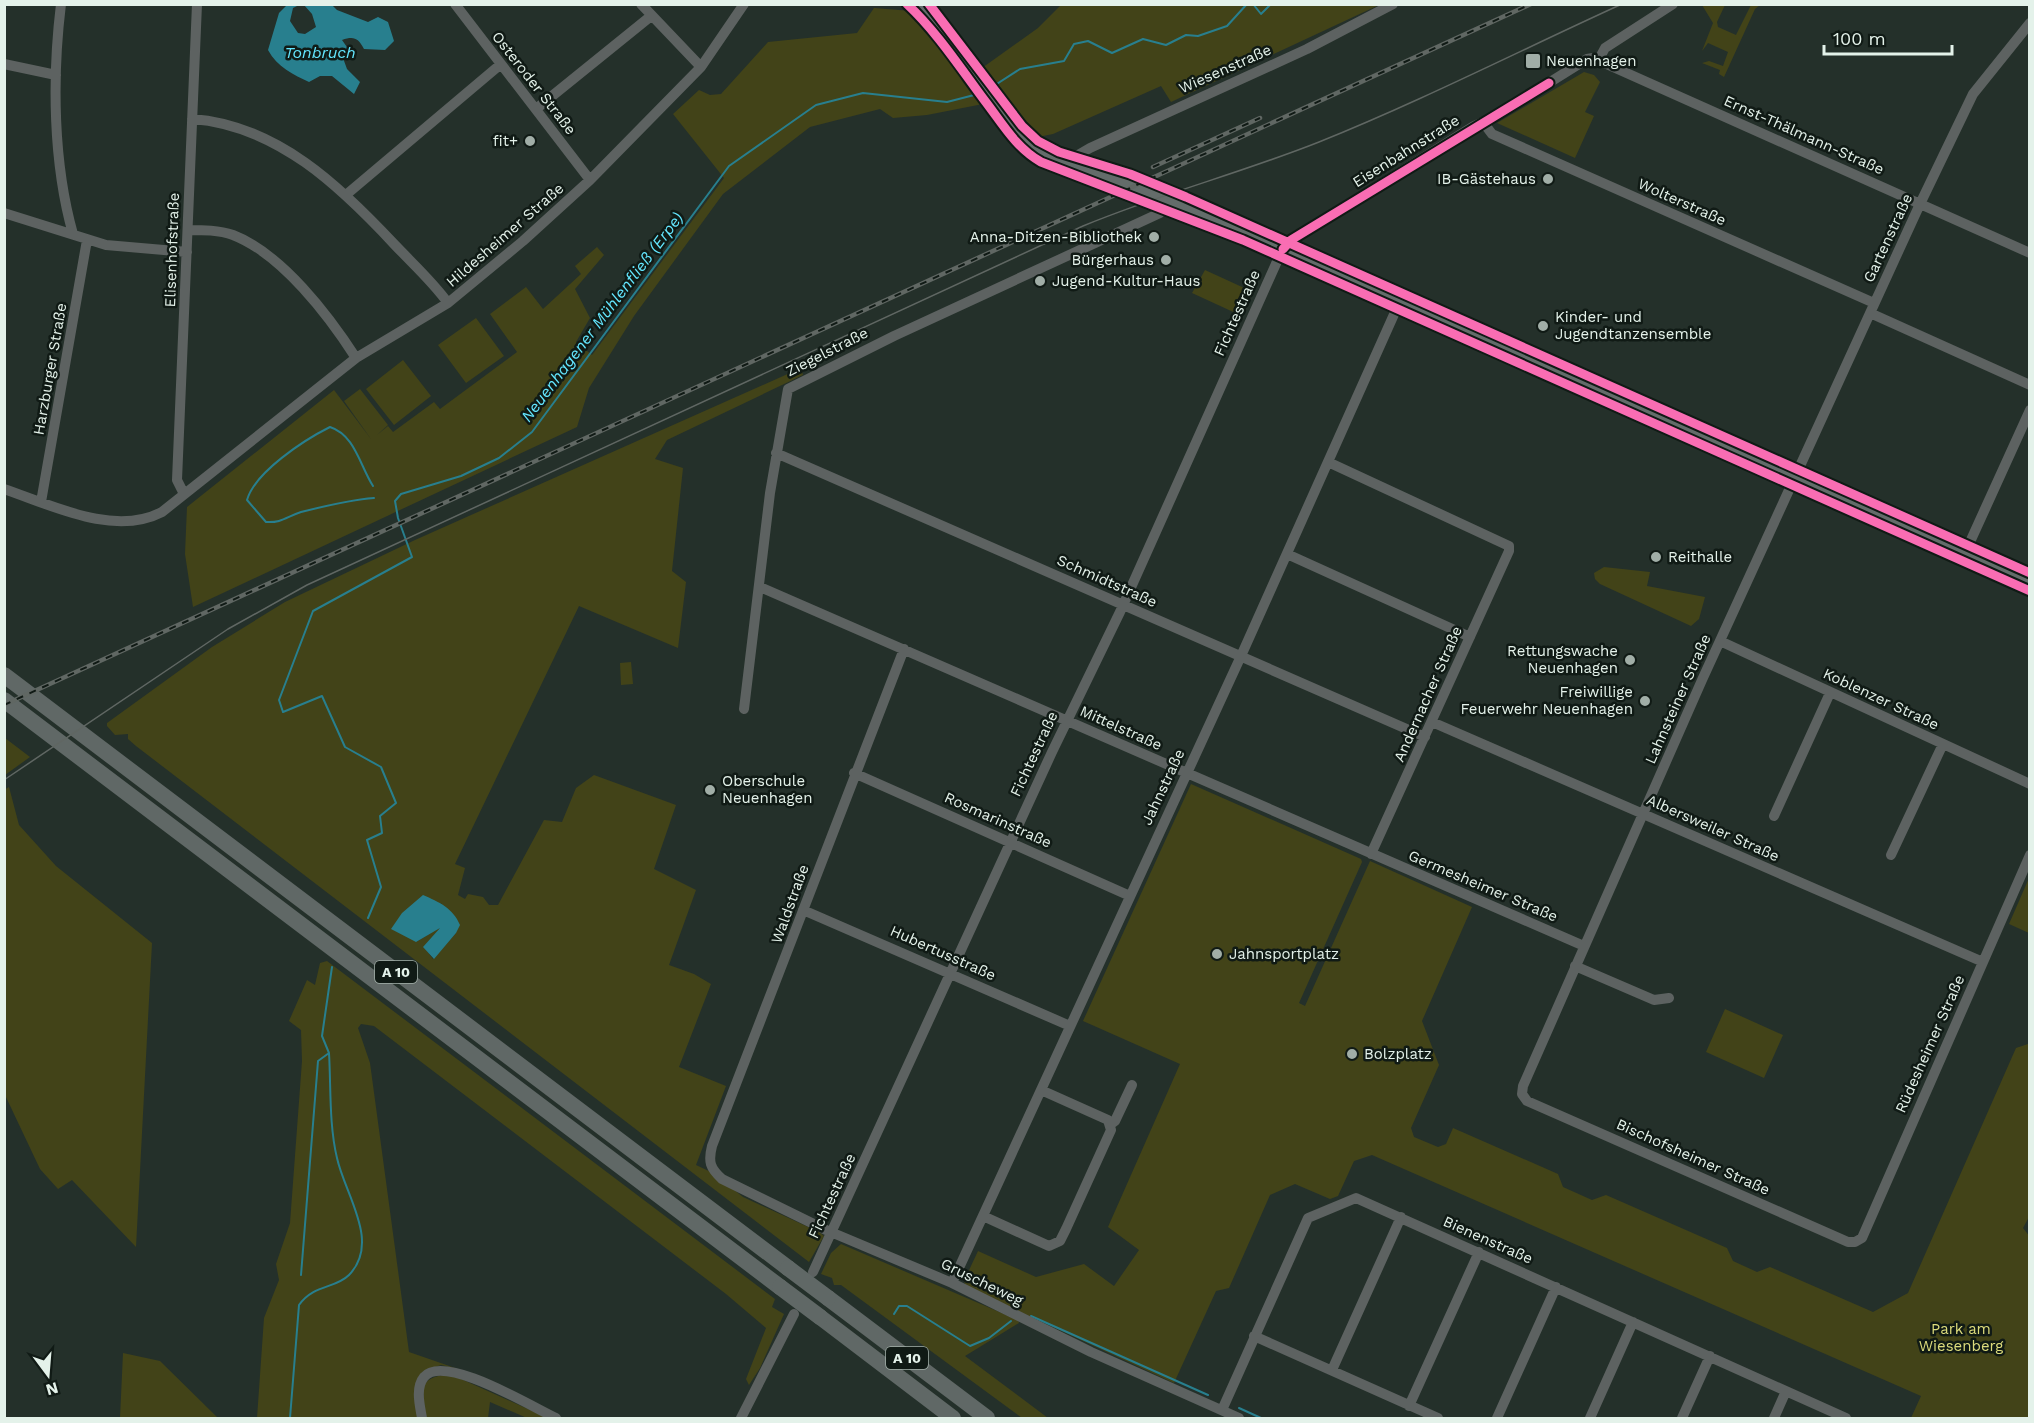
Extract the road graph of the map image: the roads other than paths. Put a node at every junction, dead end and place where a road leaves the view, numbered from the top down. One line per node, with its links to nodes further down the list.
1 (61, 4): 15 (street)
2 (197, 4): 17 (street, Elisenhofstraße)
3 (455, 4): 13 (street, Osteroder Straße)
4 (641, 4): 9 (street)
5 (744, 4): 14 (street, Hildesheimer Straße)
6 (1393, 4): 19 (street, Wiesenstraße)
7 (1673, 4): 11 (street)
8 (920, 5): 19 (main road)
9 (651, 16): 14 (street); 16 (street)
10 (2030, 23): 23 (street, Gartenstraße)
11 (1598, 61): 18 (street, Eisenbahnstraße); 23 (street, Ernst-Thälmann-Straße)
12 (4, 64): 15 (street)
13 (501, 64): 16 (street, Osteroder Straße); 21 (street)
14 (701, 67): 20 (street, Hildesheimer Straße)
15 (56, 75): 26 (street)
16 (536, 109): 20 (street, Osteroder Straße)
17 (192, 119): 21 (street); 25 (street, Elisenhofstraße)
18 (1483, 122): 28 (street, Eisenbahnstraße); 33 (street, Wolterstraße)
19 (1073, 164): 22 (main road)
20 (591, 180): 32 (street, Hildesheimer Straße)
21 (347, 194): 32 (street)
22 (1169, 200): 28 (main road); 37 (street, Ziegelstraße)
23 (1920, 204): 30 (street, Ernst-Thälmann-Straße); 33 (street, Gartenstraße)
24 (5, 215): 26 (street)
25 (188, 230): 29 (street, Elisenhofstraße); 34 (street)
26 (73, 234): 27 (street)
27 (87, 240): 29 (street); 42 (street, Harzburger Straße)
28 (1283, 249): 31 (main road); 47 (street, Fichtestraße)
29 (187, 252): 41 (street, Elisenhofstraße)
30 (2030, 253)
31 (1400, 301): 38 (street, Jahnstraße); 39 (main road)
32 (448, 303): 34 (street, Hildesheimer Straße)
33 (1872, 308): 35 (street, Wolterstraße); 39 (street, Gartenstraße)
34 (356, 358): 41 (street, Hildesheimer Straße)
35 (2030, 385)
36 (2030, 410): 43 (street)
37 (776, 453): 46 (street, Ziegelstraße); 47 (street, Schmidtstraße)
38 (1328, 462): 44 (street, Jahnstraße); 48 (street, Andernacher Straße)
39 (1795, 477): 43 (main road); 49 (street, Lahnsteiner Straße)
40 (4, 489): 42 (street)
41 (184, 494): 42 (street, Hildesheimer Straße)
42 (41, 502)
43 (1965, 553): 45 (main road)
44 (1287, 554): 48 (street); 51 (street, Jahnstraße)
45 (2030, 582)
46 (760, 587): 50 (street, Mittelstraße); 55 (street, Ziegelstraße)
47 (1123, 604): 51 (street, Schmidtstraße); 56 (street, Fichtestraße)
48 (1470, 637): 57 (street, Andernacher Straße)
49 (1720, 641): 53 (street, Koblenzer Straße); 63 (street, Lahnsteiner Straße)
50 (904, 649): 56 (street, Mittelstraße); 60 (street, Waldstraße)
51 (1242, 656): 58 (street, Schmidtstraße); 61 (street, Jahnstraße)
52 (4, 675): 102 (highway, A 10, bridge)
53 (1830, 693): 59 (street, Koblenzer Straße); 64 (street)
54 (4, 700): 101 (highway, A 10, bridge)
55 (744, 709)
56 (1067, 720): 61 (street, Mittelstraße); 65 (street, Fichtestraße)
57 (1432, 722): 58 (street, Andernacher Straße); 63 (street, Albersweiler Straße)
58 (1425, 737): 66 (street, Andernacher Straße)
59 (1943, 744): 62 (street, Koblenzer Straße); 67 (street)
60 (854, 773): 65 (street, Rosmarinstraße); 70 (street, Waldstraße)
61 (1186, 773): 66 (street, Mittelstraße); 69 (street, Jahnstraße)
62 (2030, 784)
63 (1642, 813): 71 (street, Lahnsteiner Straße); 72 (street, Albersweiler Straße)
64 (1774, 816)
65 (1011, 842): 69 (street, Rosmarinstraße); 74 (street, Fichtestraße)
66 (1371, 854): 71 (street, Germesheimer Straße)
67 (1891, 855)
68 (2030, 855): 72 (street, Rüdesheimer Straße)
69 (1130, 896): 76 (street, Jahnstraße)
70 (803, 910): 74 (street, Hubertusstraße); 81 (street, Waldstraße)
71 (1584, 946): 73 (street, Lahnsteiner Straße)
72 (1983, 962): 85 (street, Rüdesheimer Straße)
73 (1575, 966): 75 (street); 79 (street, Lahnsteiner Straße)
74 (950, 972): 76 (street, Hubertusstraße); 84 (street, Fichtestraße)
75 (1669, 998)
76 (1070, 1026): 78 (street, Jahnstraße)
77 (1132, 1085): 80 (street)
78 (1041, 1090): 80 (street); 82 (street, Jahnstraße)
79 (1522, 1094): 85 (street, Bischofsheimer Straße)
80 (1111, 1124): 82 (street)
81 (713, 1171): 84 (street, Gruscheweg)
82 (983, 1216): 88 (street, Jahnstraße)
83 (1401, 1217): 86 (street, Bienenstraße); 92 (street, Bienenstraße); 94 (street)
84 (831, 1232): 87 (street, Fichtestraße); 88 (street, Gruscheweg)
85 (1855, 1242)
86 (1479, 1252): 89 (street, Bienenstraße); 96 (street)
87 (813, 1272)
88 (952, 1283): 97 (street, Gruscheweg)
89 (1556, 1287): 91 (street, Bienenstraße); 105 (street)
90 (794, 1314): 100 (street)
91 (1633, 1322): 93 (street, Bienenstraße); 106 (street)
92 (1254, 1336): 94 (street); 97 (street, Bienenstraße)
93 (1710, 1356): 95 (street, Bienenstraße); 107 (street)
94 (1332, 1370): 96 (street)
95 (1786, 1391): 108 (street); 109 (street, Bienenstraße)
96 (1409, 1406): 104 (street)
97 (1221, 1410): 103 (street, Gruscheweg)
98 (422, 1419): 99 (street)
99 (556, 1419)
100 (741, 1419)
101 (953, 1419)
102 (987, 1419)
103 (1239, 1419)
104 (1438, 1419)
105 (1497, 1419)
106 (1590, 1419)
107 (1682, 1419)
108 (1774, 1419)
109 (1846, 1419)

